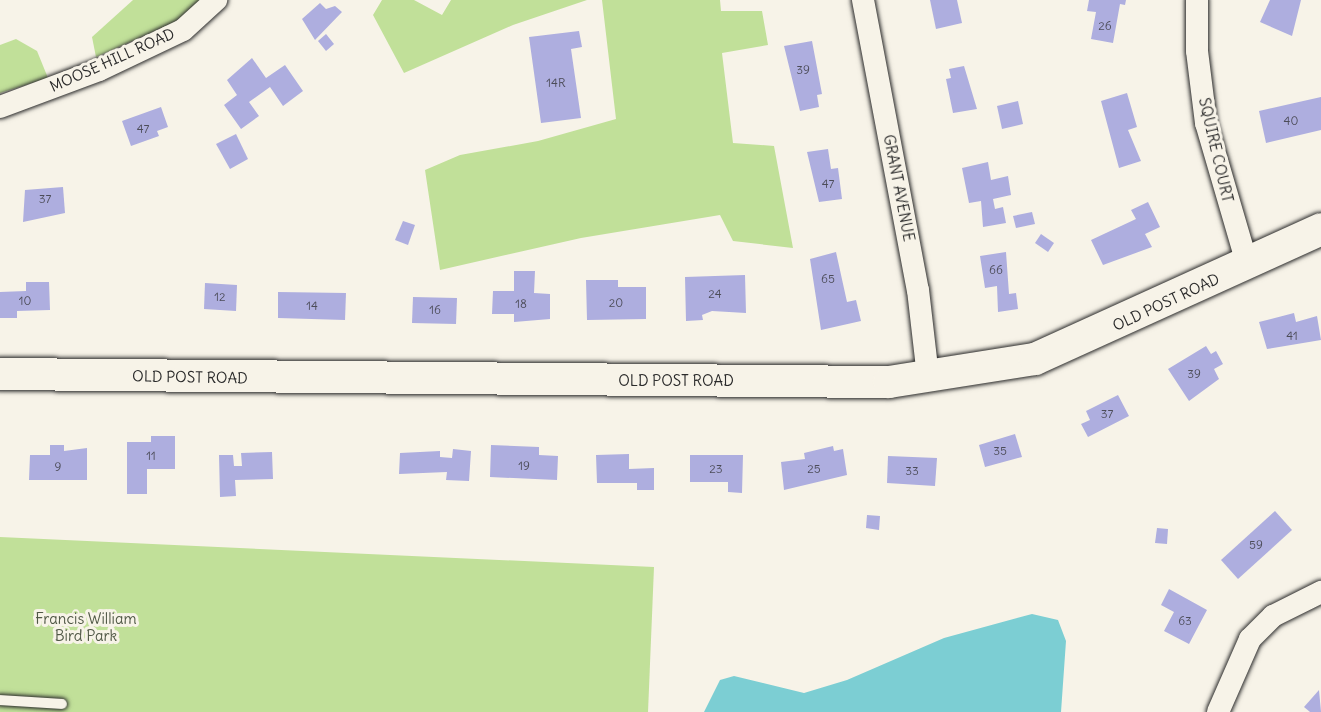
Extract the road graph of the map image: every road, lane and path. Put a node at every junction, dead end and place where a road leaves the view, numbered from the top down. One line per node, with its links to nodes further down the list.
1 (216, 0): 4 (street, MOOSE HILL ROAD)
2 (862, 0): 8 (street, GRANT AVENUE)
3 (1197, 0): 6 (street, SQUIRE COURT)
4 (0, 107)
5 (1321, 229): 6 (street, OLD POST ROAD)
6 (1247, 263): 8 (street, OLD POST ROAD)
7 (0, 374): 8 (street, OLD POST ROAD)
8 (928, 376)
9 (1321, 592): 12 (street)
10 (0, 700): 11 (lane)
11 (62, 704)
12 (1218, 712)

